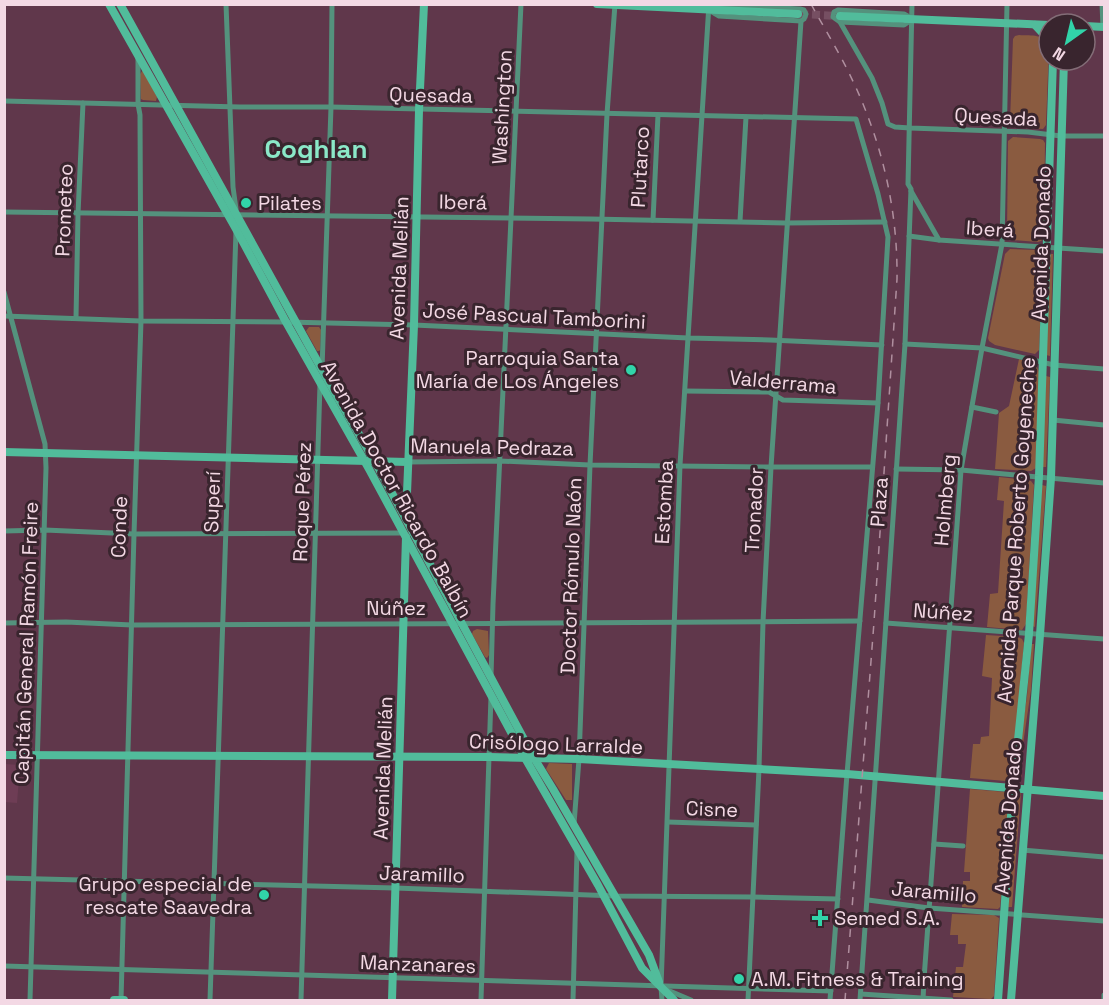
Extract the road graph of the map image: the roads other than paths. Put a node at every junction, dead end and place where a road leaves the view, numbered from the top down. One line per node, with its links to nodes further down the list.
1 (109, 4): 20 (main road, Avenida Doctor Ricardo Balbín)
2 (120, 4): 27 (main road, Avenida Doctor Ricardo Balbín)
3 (226, 4): 28 (street)
4 (332, 4): 29 (street, Roque Pérez)
5 (423, 4): 30 (main road, Avenida Melián)
6 (521, 4): 31 (street, Washington)
7 (597, 4): 11 (main road)
8 (912, 4): 16 (street, Plaza)
9 (1007, 4): 17 (street, Holmberg)
10 (1102, 4): 19 (street)
11 (615, 5): 12 (main road); 32 (street, Doctor Rómulo Naón)
12 (709, 7): 14 (main road); 34 (street, Estomba)
13 (856, 8): 15 (street); 16 (street)
14 (799, 17): 36 (street, Tronador)
15 (840, 19): 16 (main road); 38 (street, Quesada)
16 (913, 19): 17 (main road); 38 (street, Plaza)
17 (1008, 24): 18 (main road); 39 (street, Holmberg)
18 (1035, 25)
19 (1104, 27)
20 (138, 55): 25 (street, Conde); 26 (main road, Avenida Doctor Ricardo Balbín)
21 (1053, 72): 40 (main road, Avenida Parque Roberto Goyeneche)
22 (1064, 72): 41 (main road, Avenida Donado)
23 (4, 101): 24 (street, Quesada)
24 (83, 103): 25 (street, Quesada); 46 (street, Prometeo)
25 (138, 104): 26 (street, Quesada); 45 (street, Conde)
26 (166, 105): 27 (street, Quesada); 47 (main road, Avenida Doctor Ricardo Balbín)
27 (176, 105): 28 (street, Quesada); 47 (main road, Avenida Doctor Ricardo Balbín)
28 (229, 106): 29 (street, Quesada); 47 (street)
29 (331, 107): 30 (street, Quesada); 48 (street, Roque Pérez)
30 (419, 110): 31 (street, Quesada); 49 (main road, Avenida Melián)
31 (517, 112): 32 (street, Quesada); 50 (street, Washington)
32 (607, 114): 33 (street, Quesada); 51 (street, Doctor Rómulo Naón)
33 (658, 115): 34 (street, Quesada); 52 (street, Plutarco)
34 (702, 116): 35 (street, Quesada); 53 (street, Estomba)
35 (746, 117): 36 (street, Quesada); 54 (street)
36 (794, 118): 37 (street, Quesada); 56 (street, Tronador)
37 (856, 119): 55 (street, Plaza)
38 (910, 128): 39 (street, Quesada); 43 (street, Plaza)
39 (1005, 132): 40 (street, Quesada); 60 (street, Holmberg)
40 (1050, 135): 41 (street, Quesada); 61 (main road, Avenida Parque Roberto Goyeneche)
41 (1061, 136): 42 (street, Quesada); 62 (main road, Avenida Donado)
42 (1104, 136)
43 (911, 189): 58 (street, Plaza); 59 (street)
44 (4, 212): 46 (street, Iberá)
45 (140, 213): 46 (street, Iberá); 47 (street, Iberá); 67 (street, Conde)
46 (78, 214): 66 (street, Prometeo)
47 (232, 215): 48 (street, Iberá); 57 (main road, Avenida Doctor Ricardo Balbín); 70 (main road, Avenida Doctor Ricardo Balbín)
48 (328, 216): 49 (street, Iberá); 71 (street, Roque Pérez)
49 (417, 217): 50 (street, Iberá); 72 (main road, Avenida Melián)
50 (511, 218): 51 (street, Iberá); 73 (street, Washington)
51 (602, 219): 52 (street, Iberá); 74 (street, Doctor Rómulo Naón)
52 (652, 220): 53 (street, Iberá)
53 (696, 221): 54 (street, Iberá); 75 (street, Estomba)
54 (740, 221): 56 (street, Iberá)
55 (885, 222): 56 (street, Iberá); 78 (street, Plaza)
56 (786, 223): 76 (street, Tronador)
57 (236, 230): 68 (street, Superí); 69 (main road, Avenida Doctor Ricardo Balbín)
58 (909, 236): 59 (street, Iberá); 77 (street, Plaza)
59 (939, 240): 60 (street, Iberá)
60 (1002, 244): 61 (street, Iberá); 79 (street, Holmberg)
61 (1047, 248): 62 (street, Iberá); 80 (main road, Avenida Parque Roberto Goyeneche)
62 (1058, 248): 63 (street, Iberá); 81 (main road, Avenida Donado)
63 (1104, 251)
64 (4, 292): 65 (street, Capitán General Ramón Freire)
65 (8, 316): 66 (street, José Pascual Tamborini); 93 (street, Capitán General Ramón Freire)
66 (76, 318): 67 (street, José Pascual Tamborini)
67 (141, 321): 68 (street, José Pascual Tamborini); 94 (street, Conde)
68 (232, 322): 69 (street, José Pascual Tamborini); 95 (street, Superí)
69 (286, 322): 70 (street, José Pascual Tamborini); 84 (main road, Avenida Doctor Ricardo Balbín)
70 (297, 324): 71 (street, José Pascual Tamborini); 82 (main road, Avenida Doctor Ricardo Balbín)
71 (324, 324): 72 (street, José Pascual Tamborini); 82 (street, Roque Pérez)
72 (414, 326): 73 (street, José Pascual Tamborini); 100 (main road, Avenida Melián)
73 (506, 330): 74 (street, José Pascual Tamborini); 98 (street, Washington)
74 (597, 334): 75 (street, José Pascual Tamborini); 101 (street, Doctor Rómulo Naón)
75 (688, 338): 76 (street, José Pascual Tamborini); 85 (street, Estomba)
76 (779, 340): 78 (street, José Pascual Tamborini); 86 (street, Tronador)
77 (904, 344): 79 (street); 105 (street, Plaza)
78 (882, 345): 87 (street, Plaza)
79 (982, 348): 80 (street); 88 (street, Holmberg)
80 (1043, 363): 81 (street); 107 (main road, Avenida Parque Roberto Goyeneche)
81 (1054, 365): 83 (street); 90 (main road, Avenida Donado)
82 (322, 368): 84 (street, Roque Pérez); 99 (main road, Avenida Doctor Ricardo Balbín)
83 (1104, 369)
84 (320, 383): 96 (street, Roque Pérez); 97 (main road, Avenida Doctor Ricardo Balbín)
85 (685, 391): 86 (street, Valderrama); 102 (street, Estomba)
86 (776, 396): 87 (street, Valderrama); 103 (street, Tronador)
87 (878, 403): 104 (street, Plaza)
88 (972, 407): 89 (street); 106 (street, Holmberg)
89 (996, 412)
90 (1053, 420): 91 (street); 108 (main road, Avenida Donado)
91 (1104, 425)
92 (4, 452): 93 (main road, Manuela Pedraza)
93 (45, 453): 94 (main road, Manuela Pedraza); 111 (street, Capitán General Ramón Freire)
94 (136, 455): 95 (main road, Manuela Pedraza); 113 (street, Conde)
95 (228, 457): 96 (main road, Manuela Pedraza); 115 (street, Superí)
96 (318, 459): 97 (main road, Manuela Pedraza); 114 (street, Roque Pérez)
97 (364, 461): 99 (main road, Manuela Pedraza); 116 (main road, Avenida Doctor Ricardo Balbín)
98 (500, 461): 100 (street, Manuela Pedraza); 101 (street, Manuela Pedraza); 128 (street, Washington)
99 (374, 462): 100 (main road, Manuela Pedraza); 110 (main road, Avenida Doctor Ricardo Balbín)
100 (408, 462): 110 (main road, Avenida Melián)
101 (590, 465): 102 (street, Manuela Pedraza); 120 (street, Doctor Rómulo Naón)
102 (680, 465): 103 (street, Manuela Pedraza); 124 (street, Estomba)
103 (771, 467): 104 (street, Manuela Pedraza); 121 (street, Tronador)
104 (872, 467): 117 (street, Plaza)
105 (896, 469): 106 (street); 125 (street, Plaza)
106 (961, 470): 107 (street); 130 (street, Holmberg)
107 (1039, 476): 108 (street); 131 (main road, Avenida Parque Roberto Goyeneche)
108 (1051, 478): 109 (street); 132 (main road, Avenida Donado)
109 (1104, 483)
110 (406, 519): 116 (main road, Avenida Melián); 127 (main road, Avenida Doctor Ricardo Balbín)
111 (45, 530): 112 (street); 113 (street); 119 (street, Capitán General Ramón Freire)
112 (4, 531)
113 (134, 534): 115 (street); 129 (street, Conde)
114 (316, 534): 115 (street); 116 (street); 122 (street, Roque Pérez)
115 (225, 535): 126 (street, Superí)
116 (405, 535): 123 (main road, Avenida Melián); 127 (main road, Avenida Doctor Ricardo Balbín)
117 (860, 621): 121 (street, Núñez); 147 (street, Plaza)
118 (4, 622): 119 (street, Núñez)
119 (41, 622): 129 (street, Núñez); 137 (street, Capitán General Ramón Freire)
120 (584, 622): 124 (street, Núñez); 128 (street, Núñez); 144 (street, Doctor Rómulo Naón)
121 (763, 622): 124 (street, Núñez); 146 (street, Tronador)
122 (312, 623): 123 (street, Núñez); 126 (street, Núñez); 139 (street, Roque Pérez)
123 (404, 623): 127 (street, Núñez); 142 (main road, Avenida Melián)
124 (674, 623): 145 (street, Estomba)
125 (886, 623): 130 (street, Núñez); 148 (street, Plaza)
126 (223, 624): 129 (street, Núñez); 140 (street, Superí)
127 (457, 624): 128 (street, Núñez); 134 (main road, Avenida Doctor Ricardo Balbín); 135 (main road, Avenida Doctor Ricardo Balbín)
128 (492, 624): 134 (street, Washington)
129 (132, 625): 138 (street, Conde)
130 (950, 628): 131 (street, Núñez); 149 (street, Holmberg)
131 (1029, 634): 132 (street, Núñez); 150 (main road, Avenida Parque Roberto Goyeneche)
132 (1040, 635): 133 (street, Núñez); 151 (main road, Avenida Donado)
133 (1104, 639)
134 (491, 679): 143 (main road, Avenida Doctor Ricardo Balbín)
135 (491, 694): 141 (street); 143 (main road, Avenida Doctor Ricardo Balbín)
136 (4, 755): 137 (main road, Crisólogo Larralde)
137 (38, 756): 138 (main road, Crisólogo Larralde); 162 (street, Capitán General Ramón Freire)
138 (128, 756): 140 (main road, Crisólogo Larralde); 163 (street, Conde)
139 (308, 756): 140 (main road, Crisólogo Larralde); 142 (main road, Crisólogo Larralde); 165 (street, Roque Pérez)
140 (219, 757): 164 (street, Superí)
141 (490, 757): 142 (main road, Crisólogo Larralde); 143 (main road, Crisólogo Larralde); 167 (street)
142 (400, 758): 166 (main road, Avenida Melián)
143 (529, 758): 144 (main road, Crisólogo Larralde); 155 (main road, Avenida Doctor Ricardo Balbín); 158 (main road, Avenida Doctor Ricardo Balbín)
144 (579, 759): 145 (main road, Crisólogo Larralde); 155 (street, Doctor Rómulo Naón)
145 (668, 764): 146 (main road, Crisólogo Larralde); 153 (street, Estomba)
146 (759, 769): 147 (main road, Crisólogo Larralde); 154 (street, Tronador)
147 (847, 774): 148 (main road, Crisólogo Larralde); 173 (street, Plaza)
148 (876, 777): 149 (main road, Crisólogo Larralde); 174 (street, Plaza)
149 (938, 782): 150 (main road, Crisólogo Larralde); 156 (street, Holmberg)
150 (1013, 788): 151 (main road, Crisólogo Larralde); 176 (main road, Avenida Parque Roberto Goyeneche)
151 (1027, 789): 152 (main road, Crisólogo Larralde); 159 (main road, Avenida Donado)
152 (1104, 796)
153 (668, 822): 154 (street, Cisne); 171 (street, Estomba)
154 (756, 825): 172 (street, Tronador)
155 (574, 826): 170 (main road, Avenida Doctor Ricardo Balbín)
156 (934, 844): 157 (street); 175 (street, Holmberg)
157 (963, 846)
158 (577, 850): 168 (street); 169 (main road, Avenida Doctor Ricardo Balbín)
159 (1022, 850): 160 (street); 177 (main road, Avenida Donado)
160 (1104, 858)
161 (4, 878): 162 (street, Jaramillo)
162 (34, 878): 163 (street, Jaramillo); 180 (street, Capitán General Ramón Freire)
163 (124, 881): 164 (street, Jaramillo); 181 (street, Conde)
164 (214, 883): 165 (street, Jaramillo); 182 (street, Superí)
165 (305, 886): 166 (street, Jaramillo); 183 (street, Roque Pérez)
166 (395, 888): 167 (street, Jaramillo); 184 (main road, Avenida Melián)
167 (485, 891): 168 (street, Jaramillo); 185 (street)
168 (576, 894): 169 (street, Jaramillo); 186 (street)
169 (603, 896): 170 (street, Jaramillo); 187 (main road, Avenida Doctor Ricardo Balbín)
170 (616, 896): 171 (street, Jaramillo); 187 (main road, Avenida Doctor Ricardo Balbín)
171 (663, 897): 172 (street, Jaramillo); 187 (street, Estomba)
172 (753, 897): 173 (street, Jaramillo); 188 (street, Tronador)
173 (838, 899): 189 (street, Plaza)
174 (867, 900): 175 (street, Jaramillo); 191 (street, Plaza)
175 (929, 908): 176 (street, Jaramillo); 192 (street, Holmberg)
176 (1005, 914): 177 (street, Jaramillo); 208 (main road, Avenida Parque Roberto Goyeneche)
177 (1017, 915): 178 (street, Jaramillo); 209 (main road, Avenida Donado)
178 (1104, 921)
179 (4, 966): 180 (street, Manzanares)
180 (31, 967): 181 (street, Manzanares); 193 (street, Capitán General Ramón Freire)
181 (121, 970): 182 (street, Manzanares); 195 (street, Conde)
182 (211, 972): 183 (street, Manzanares); 196 (street, Superí)
183 (302, 976): 184 (street, Manzanares); 197 (street, Roque Pérez)
184 (392, 979): 185 (street, Manzanares); 198 (main road, Avenida Melián)
185 (482, 981): 186 (street, Manzanares); 199 (street)
186 (573, 984): 187 (street, Manzanares); 200 (street)
187 (661, 987): 188 (street, Manzanares); 201 (street, Estomba); 202 (main road); 203 (main road); 204 (street, Avenida Doctor Ricardo Balbín)
188 (749, 988): 189 (street, Manzanares); 205 (street, Tronador)
189 (831, 992): 206 (street, Plaza)
190 (1104, 995): 210 (street)
191 (861, 997): 192 (street)
192 (923, 999): 207 (street)
193 (30, 1000)
194 (114, 1000): 195 (main road)
195 (123, 1000)
196 (210, 1000)
197 (302, 1000)
198 (392, 1000)
199 (481, 1000)
200 (573, 1000)
201 (662, 1000)
202 (672, 1000)
203 (681, 1000)
204 (691, 1000)
205 (748, 1000)
206 (830, 1000)
207 (951, 1000)
208 (998, 1000)
209 (1011, 1000)
210 (1104, 1000)

